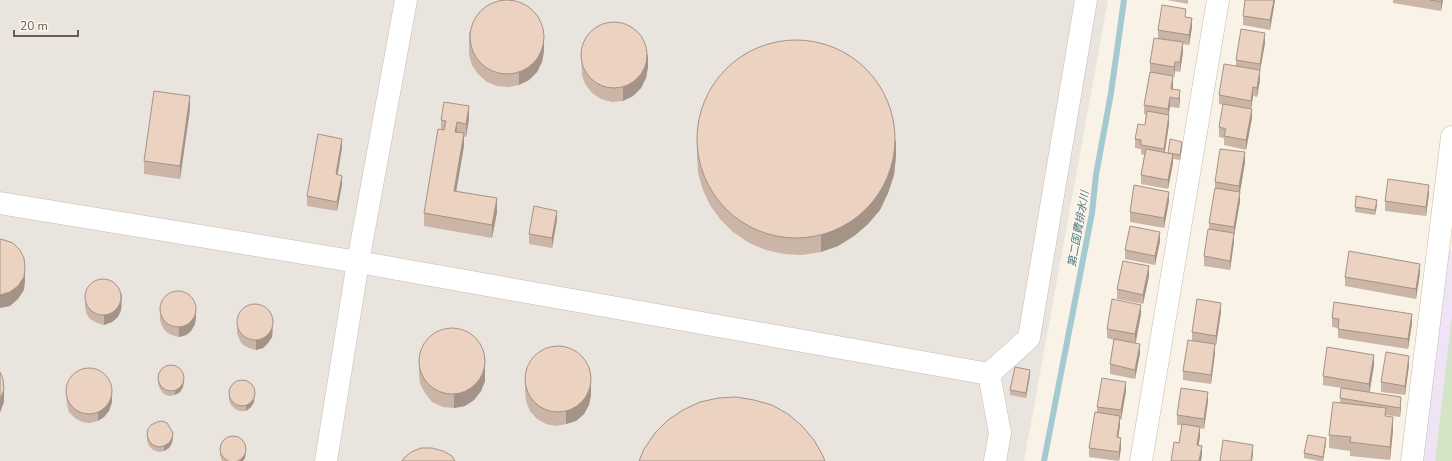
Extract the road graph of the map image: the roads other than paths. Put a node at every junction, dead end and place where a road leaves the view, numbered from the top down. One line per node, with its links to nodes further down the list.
1 (406, 0): 6 (street)
2 (1086, 0): 7 (street)
3 (1218, 0): 10 (street)
4 (1452, 137): 11 (street)
5 (0, 203): 6 (street)
6 (358, 262): 7 (street); 8 (street)
7 (989, 374): 9 (street)
8 (326, 461)
9 (995, 461)
10 (1141, 461)
11 (1412, 461)

